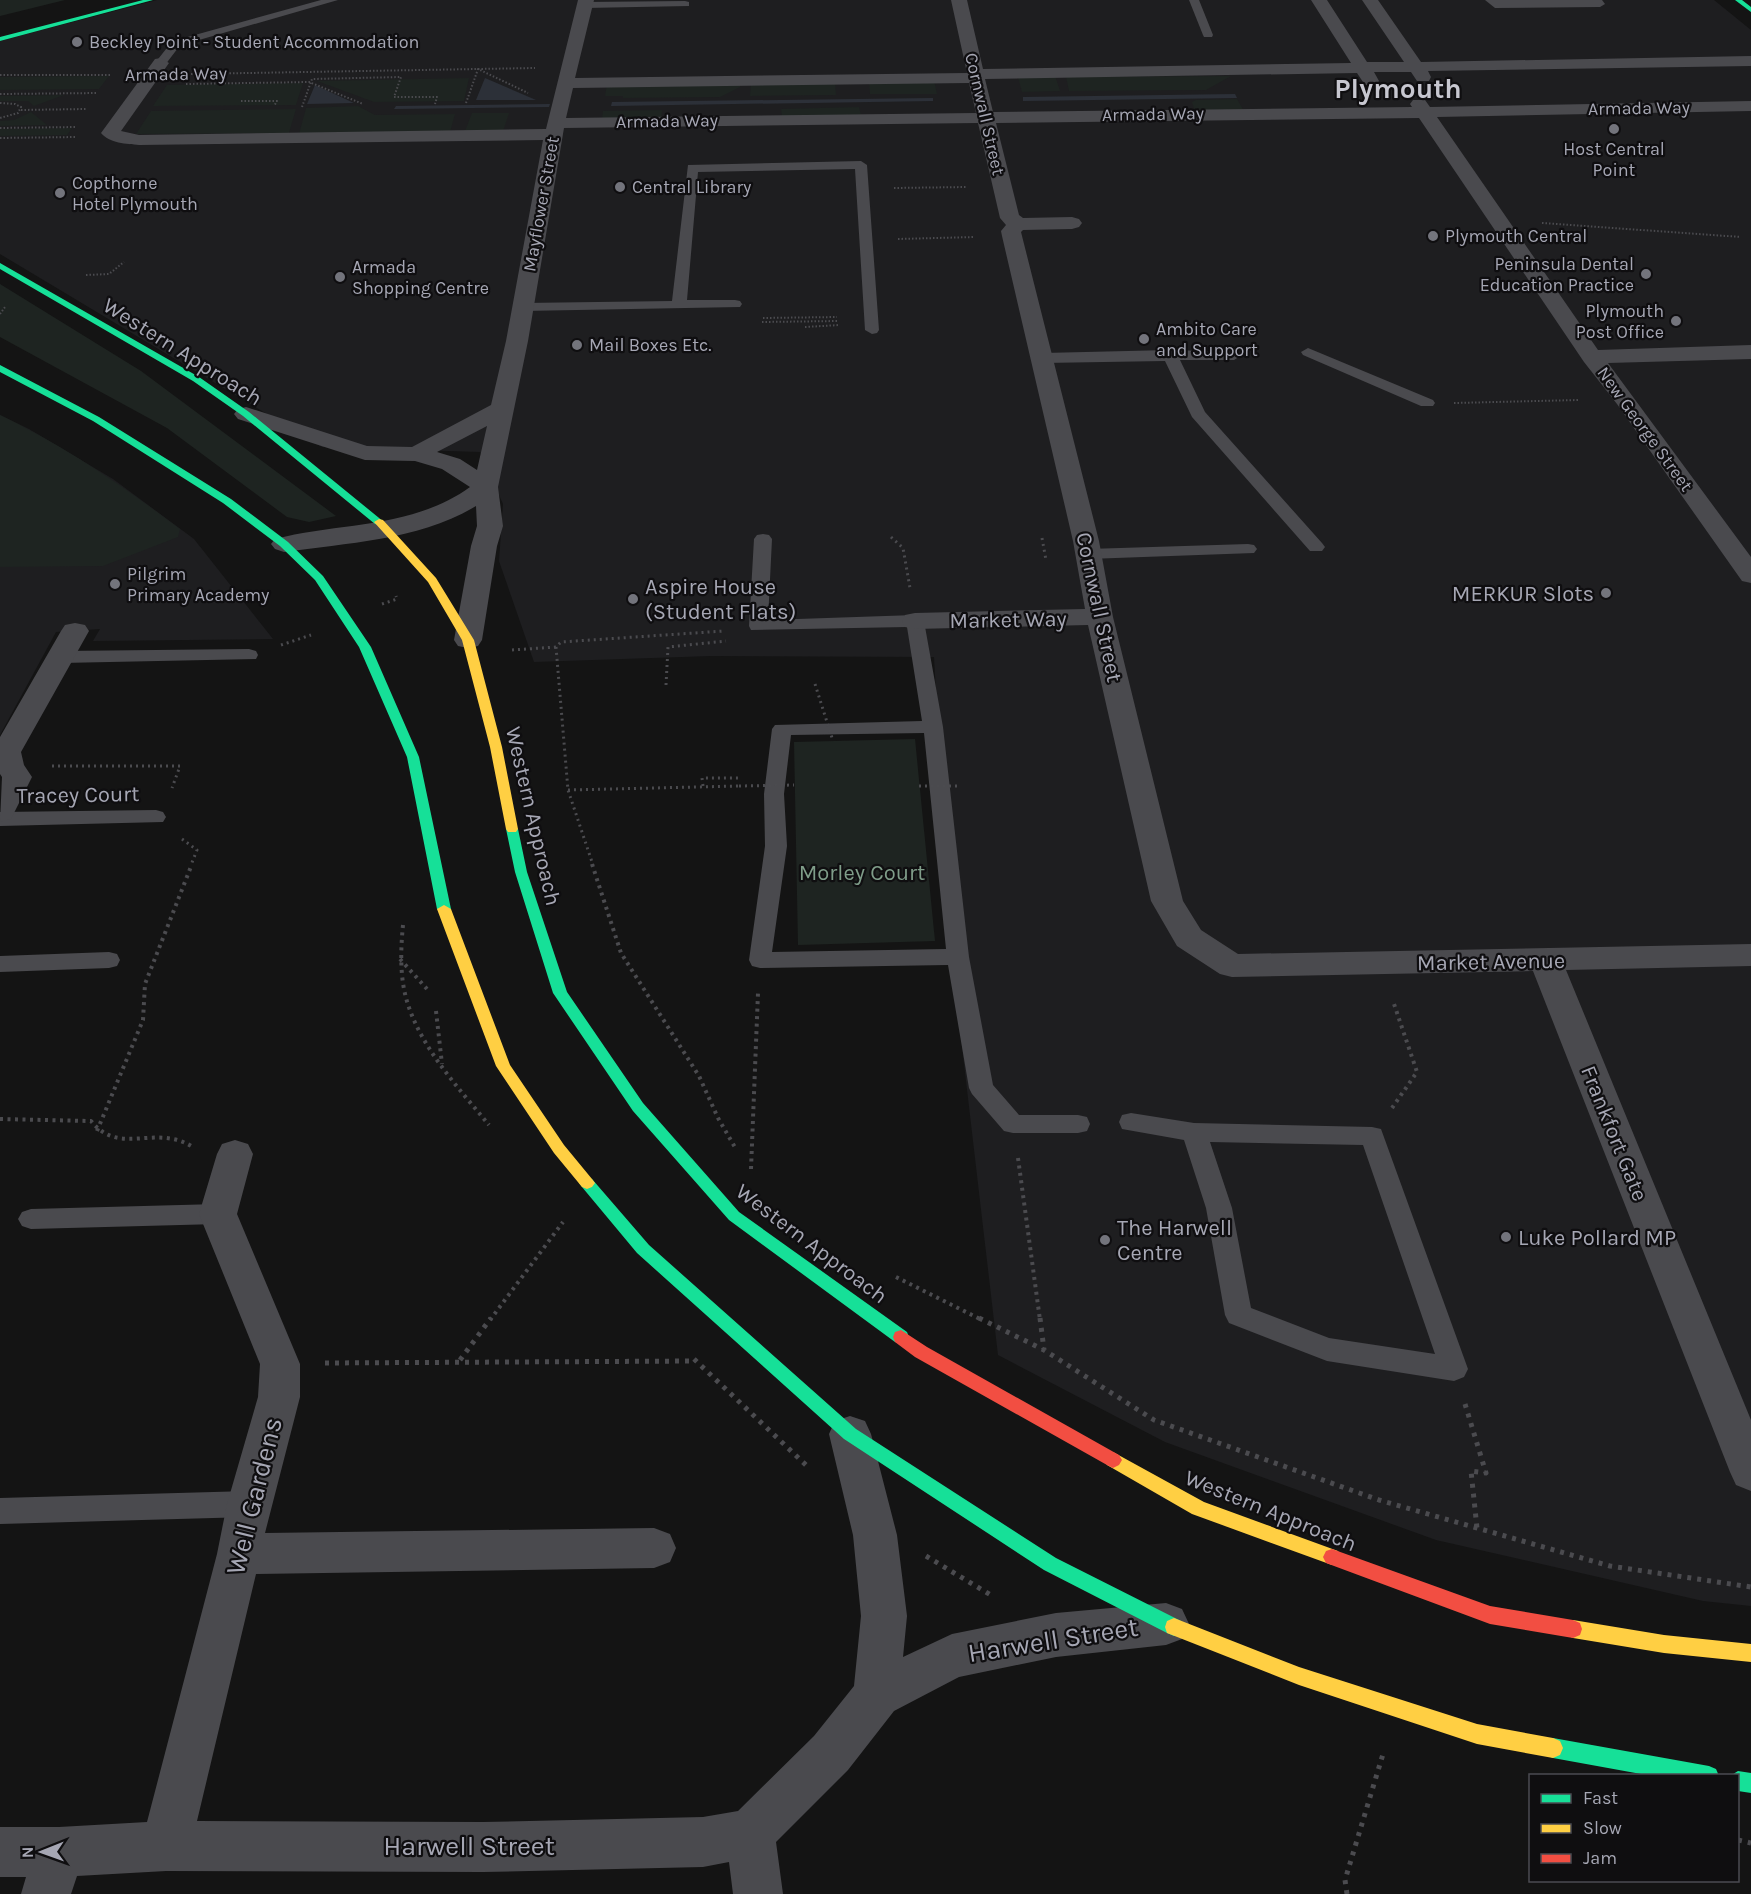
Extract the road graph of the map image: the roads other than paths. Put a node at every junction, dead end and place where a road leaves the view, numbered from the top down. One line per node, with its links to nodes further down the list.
1 (150, 0): 14 (main road)
2 (333, 0): 20 (lane)
3 (959, 0): 19 (street, Cornwall Street)
4 (1194, 0): 13 (lane)
5 (1319, 0): 17 (street)
6 (1370, 0): 18 (street)
7 (1490, 0): 8 (lane)
8 (1596, 0)
9 (1738, 0): 12 (main road)
10 (585, 3): 11 (lane); 16 (street, Mayflower Street)
11 (685, 4)
12 (1751, 10)
13 (1209, 35)
14 (0, 39)
15 (1751, 62): 18 (street, Armada Way)
16 (567, 75): 19 (street, Armada Way); 25 (street, Mayflower Street)
17 (1367, 75): 18 (street, Armada Way); 19 (street, Armada Way); 23 (street)
18 (1426, 75)
19 (977, 76): 24 (street, Cornwall Street)
20 (150, 78): 25 (street, Armada Way)
21 (1450, 96): 23 (street)
22 (1751, 106): 23 (street, Armada Way)
23 (1422, 108): 24 (street, Armada Way); 37 (street, New George Street)
24 (985, 116): 25 (street, Armada Way); 27 (street, Cornwall Street)
25 (555, 128): 31 (street, Mayflower Street)
26 (1072, 223): 27 (street)
27 (1015, 230): 38 (street, Cornwall Street)
28 (0, 266): 42 (main road, Western Approach)
29 (735, 304): 30 (lane)
30 (679, 305): 31 (lane); 32 (lane)
31 (523, 307): 41 (street, Mayflower Street)
32 (871, 323)
33 (1308, 352): 40 (lane)
34 (1751, 352): 37 (street)
35 (1170, 355): 36 (lane); 38 (lane); 48 (lane)
36 (1234, 355)
37 (1592, 357): 51 (street, New George Street)
38 (1043, 358): 50 (street, Cornwall Street)
39 (0, 368): 47 (main road)
40 (1427, 403)
41 (502, 409): 43 (street); 44 (street, Mayflower Street)
42 (246, 414): 43 (street); 45 (main road, Western Approach)
43 (416, 454): 44 (street)
44 (486, 487): 45 (street); 55 (street, Mayflower Street)
45 (387, 528): 47 (street); 55 (main road, Western Approach)
46 (763, 539): 53 (lane)
47 (284, 544): 74 (main road)
48 (1316, 547)
49 (1248, 549): 50 (lane)
50 (1088, 554): 52 (street, Cornwall Street)
51 (1751, 575)
52 (1100, 618): 53 (street, Market Way); 67 (street, Cornwall Street)
53 (915, 621): 58 (lane)
54 (75, 631): 57 (street)
55 (470, 646): 81 (main road, Western Approach)
56 (249, 655): 57 (lane)
57 (62, 657): 59 (street)
58 (933, 727): 63 (lane); 63 (lane)
59 (0, 812)
60 (156, 817): 61 (lane, Tracey Court)
61 (0, 819)
62 (1751, 955): 65 (street, Market Avenue)
63 (958, 957): 69 (lane)
64 (109, 960): 66 (lane)
65 (1545, 960): 67 (street, Market Avenue); 75 (street, Frankfort Gate)
66 (0, 964)
67 (1232, 966)
68 (1131, 1122): 70 (lane)
69 (1078, 1124)
70 (1194, 1132): 70 (lane)
71 (233, 1161): 72 (street)
72 (218, 1214): 73 (lane); 76 (street, Well Gardens)
73 (31, 1219)
74 (850, 1434): 80 (main road); 82 (street)
75 (1751, 1472)
76 (249, 1504): 77 (lane); 79 (street, Well Gardens)
77 (0, 1511)
78 (654, 1548): 79 (street)
79 (239, 1554): 85 (street, Well Gardens)
80 (1166, 1624): 82 (street, Harwell Street); 83 (main road)
81 (1751, 1653)
82 (877, 1695): 84 (street, Harwell Street)
83 (1698, 1774)
84 (750, 1833): 85 (street, Harwell Street); 88 (street)
85 (166, 1846): 87 (street, Harwell Street)
86 (0, 1852): 87 (street, Harwell Street)
87 (52, 1873)
88 (758, 1894)

